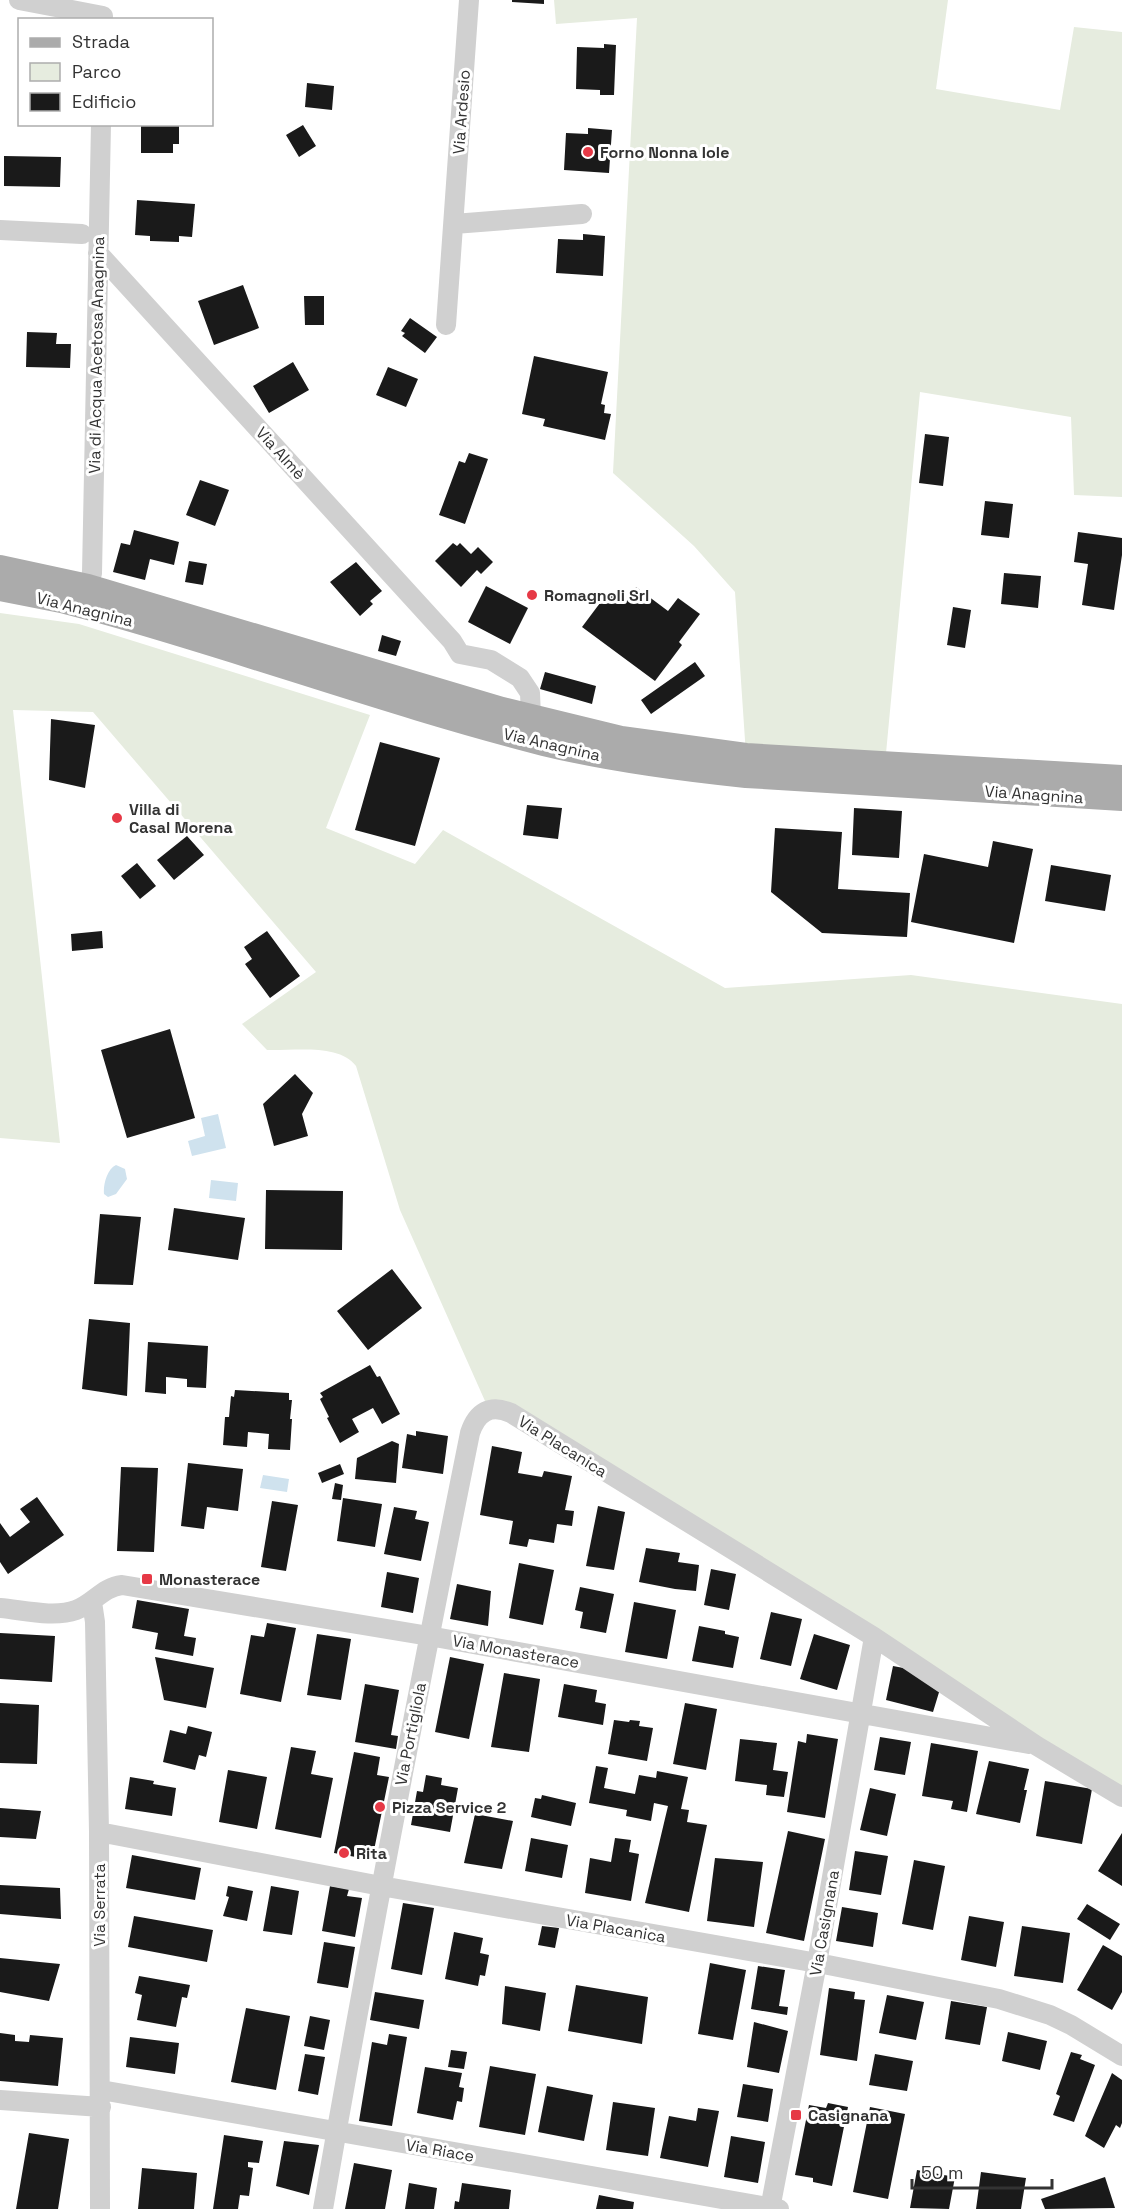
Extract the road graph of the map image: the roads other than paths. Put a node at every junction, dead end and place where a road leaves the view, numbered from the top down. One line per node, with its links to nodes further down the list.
1 (19, 0): 3 (street)
2 (469, 0): 6 (street, Via Ardesio)
3 (103, 12)
4 (101, 126): 9 (street, Via di Acqua Acetosa Anagnina)
5 (582, 214): 6 (street)
6 (454, 224): 10 (street, Via Ardesio)
7 (0, 230): 8 (street)
8 (82, 234)
9 (99, 253): 12 (street, Via di Acqua Acetosa Anagnina); 15 (street, Via Almè)
10 (446, 325)
11 (0, 567): 12 (main road, Via Anagnina)
12 (88, 585): 14 (street); 15 (main road, Via Anagnina)
13 (0, 589): 14 (main road, Via Anagnina)
14 (61, 601): 17 (main road, Via Anagnina)
15 (531, 717): 16 (main road, Via Anagnina)
16 (1122, 777)
17 (1122, 799)
18 (489, 1410): 21 (street, Via Portigliola); 22 (street, Via Placanica)
19 (92, 1602): 20 (street, Via Monasterace); 21 (street, Via Monasterace); 26 (street, Via Serrata)
20 (0, 1608)
21 (429, 1636): 23 (street, Via Monasterace); 27 (street, Via Portigliola)
22 (874, 1637): 23 (street, Via Casignana); 24 (street, Via Placanica)
23 (862, 1714): 24 (street, Via Monasterace); 28 (street, Via Casignana)
24 (1037, 1746): 25 (street, Via Placanica)
25 (1122, 1797)
26 (99, 1832): 27 (street, Via Placanica); 30 (street, Via Serrata)
27 (381, 1886): 28 (street, Via Placanica); 32 (street, Via Portigliola)
28 (817, 1963): 29 (street, Via Placanica); 33 (street, Via Casignana)
29 (1122, 2056)
30 (101, 2099): 31 (street, Via Riace); 32 (street, Via Riace); 34 (street, Via Serrata)
31 (0, 2100)
32 (336, 2132): 33 (street, Via Riace); 35 (street, Via Portigliola)
33 (773, 2208)
34 (100, 2209)
35 (323, 2209)

